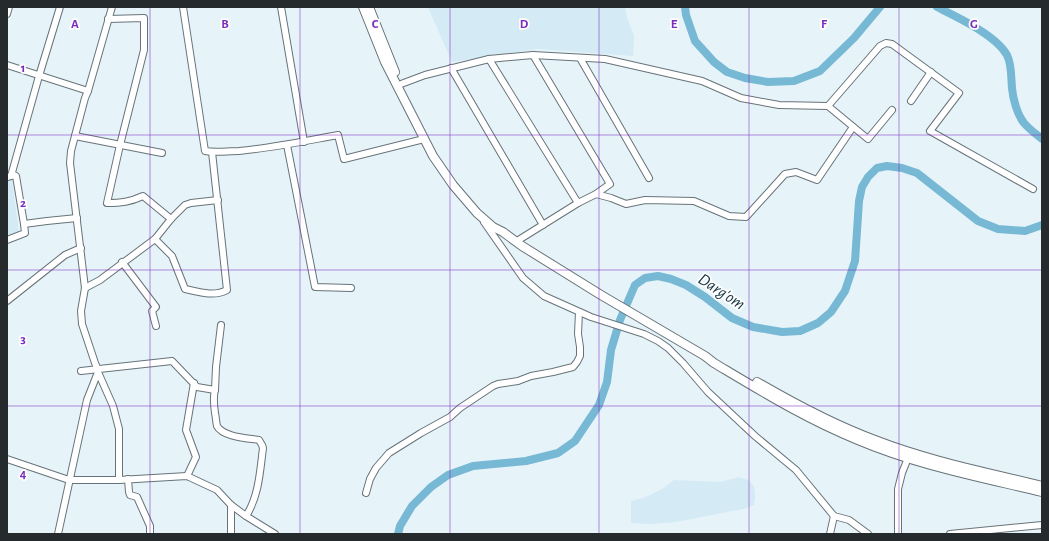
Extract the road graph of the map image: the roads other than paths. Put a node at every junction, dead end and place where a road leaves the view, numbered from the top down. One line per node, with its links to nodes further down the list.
1 (9, 7): 8 (street)
2 (60, 7): 16 (street)
3 (112, 7): 9 (street)
4 (183, 7): 28 (street)
5 (281, 7): 25 (street)
6 (363, 7): 24 (main road)
7 (369, 7): 17 (main road)
8 (7, 14)
9 (108, 20): 18 (street); 26 (street)
10 (533, 55): 11 (street); 12 (street); 33 (street)
11 (580, 58): 20 (street); 31 (street)
12 (489, 59): 14 (street); 35 (street)
13 (7, 65): 16 (street)
14 (451, 68): 17 (street); 40 (street)
15 (931, 72): 19 (street); 20 (street); 32 (street)
16 (38, 76): 18 (street); 30 (street)
17 (401, 84): 41 (main road)
18 (88, 91): 23 (street)
19 (910, 101)
20 (828, 106): 22 (street)
21 (892, 110): 22 (street)
22 (853, 127): 33 (street)
23 (75, 136): 26 (street); 37 (street)
24 (424, 139): 25 (street); 36 (main road)
25 (304, 142): 27 (street)
26 (120, 145): 29 (street); 38 (street)
27 (287, 145): 28 (street); 48 (street)
28 (212, 152): 34 (street)
29 (162, 153)
30 (9, 176): 39 (street)
31 (649, 178)
32 (1033, 189)
33 (596, 194): 35 (street)
34 (218, 200): 38 (street); 42 (street)
35 (578, 203): 40 (street)
36 (477, 212): 41 (main road); 50 (street)
37 (77, 218): 39 (street); 45 (street)
38 (171, 219): 42 (street)
39 (24, 224): 43 (street)
40 (543, 225): 44 (street)
41 (503, 232): 44 (main road)
42 (155, 239): 46 (street)
43 (7, 240)
44 (517, 241): 53 (main road)
45 (80, 248): 47 (street); 49 (street)
46 (122, 262): 47 (street); 52 (street)
47 (85, 288): 55 (street)
48 (351, 288)
49 (7, 301)
50 (579, 312): 67 (street); 70 (street)
51 (221, 325): 57 (street)
52 (156, 326)
53 (705, 356): 58 (main road); 62 (main road)
54 (81, 371): 55 (street)
55 (98, 371): 56 (street); 63 (street); 64 (street)
56 (194, 383): 57 (street); 60 (street)
57 (215, 390): 69 (street)
58 (908, 458): 62 (main road); 78 (street)
59 (7, 459): 63 (street)
60 (187, 476): 61 (street); 68 (street)
61 (128, 479): 64 (street); 73 (street)
62 (1001, 479): 65 (main road); 66 (main road)
63 (69, 480): 64 (street); 72 (street)
64 (120, 480)
65 (1042, 486)
66 (1042, 492)
67 (366, 493)
68 (231, 505): 69 (street); 74 (street)
69 (246, 516): 75 (street)
70 (834, 516): 76 (street); 77 (street)
71 (1042, 525): 79 (street)
72 (58, 534)
73 (150, 534)
74 (231, 534)
75 (275, 534)
76 (830, 534)
77 (868, 534)
78 (898, 534)
79 (950, 534)

